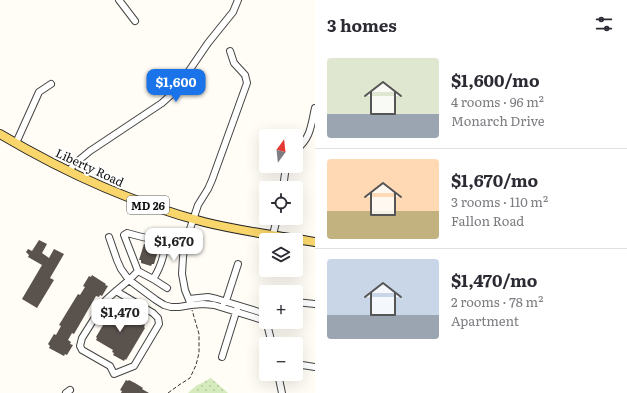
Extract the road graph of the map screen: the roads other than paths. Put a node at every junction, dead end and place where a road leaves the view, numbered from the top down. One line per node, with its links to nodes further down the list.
1 (119, 0): 3 (street)
2 (238, 0): 10 (street)
3 (135, 21)
4 (230, 51): 11 (street)
5 (51, 84): 9 (street)
6 (315, 108): 8 (street)
7 (0, 134): 9 (main road, Liberty Road / MD 26)
8 (303, 142)
9 (16, 143): 10 (main road, Liberty Road / MD 26)
10 (70, 172): 11 (main road, Liberty Road / MD 26)
11 (194, 219): 12 (main road, Liberty Road / MD 26); 23 (street)
12 (261, 233)
13 (109, 237): 19 (street)
14 (303, 240): 15 (main road, Liberty Road / MD 26)
15 (315, 242)
16 (238, 264): 22 (street)
17 (138, 271): 18 (street); 18 (street); 19 (street)
18 (153, 279): 20 (street)
19 (129, 280): 21 (street); 23 (street)
20 (167, 288)
21 (116, 291): 21 (street)
22 (226, 301): 23 (street); 26 (street); 27 (street)
23 (190, 302): 26 (street)
24 (303, 303): 25 (street)
25 (315, 304)
26 (220, 306): 27 (street)
27 (237, 308): 28 (street); 29 (street); 30 (street)
28 (259, 313)
29 (259, 318)
30 (222, 357)
31 (303, 365): 32 (street)
32 (315, 367)
33 (279, 381): 34 (street)
34 (282, 393)

